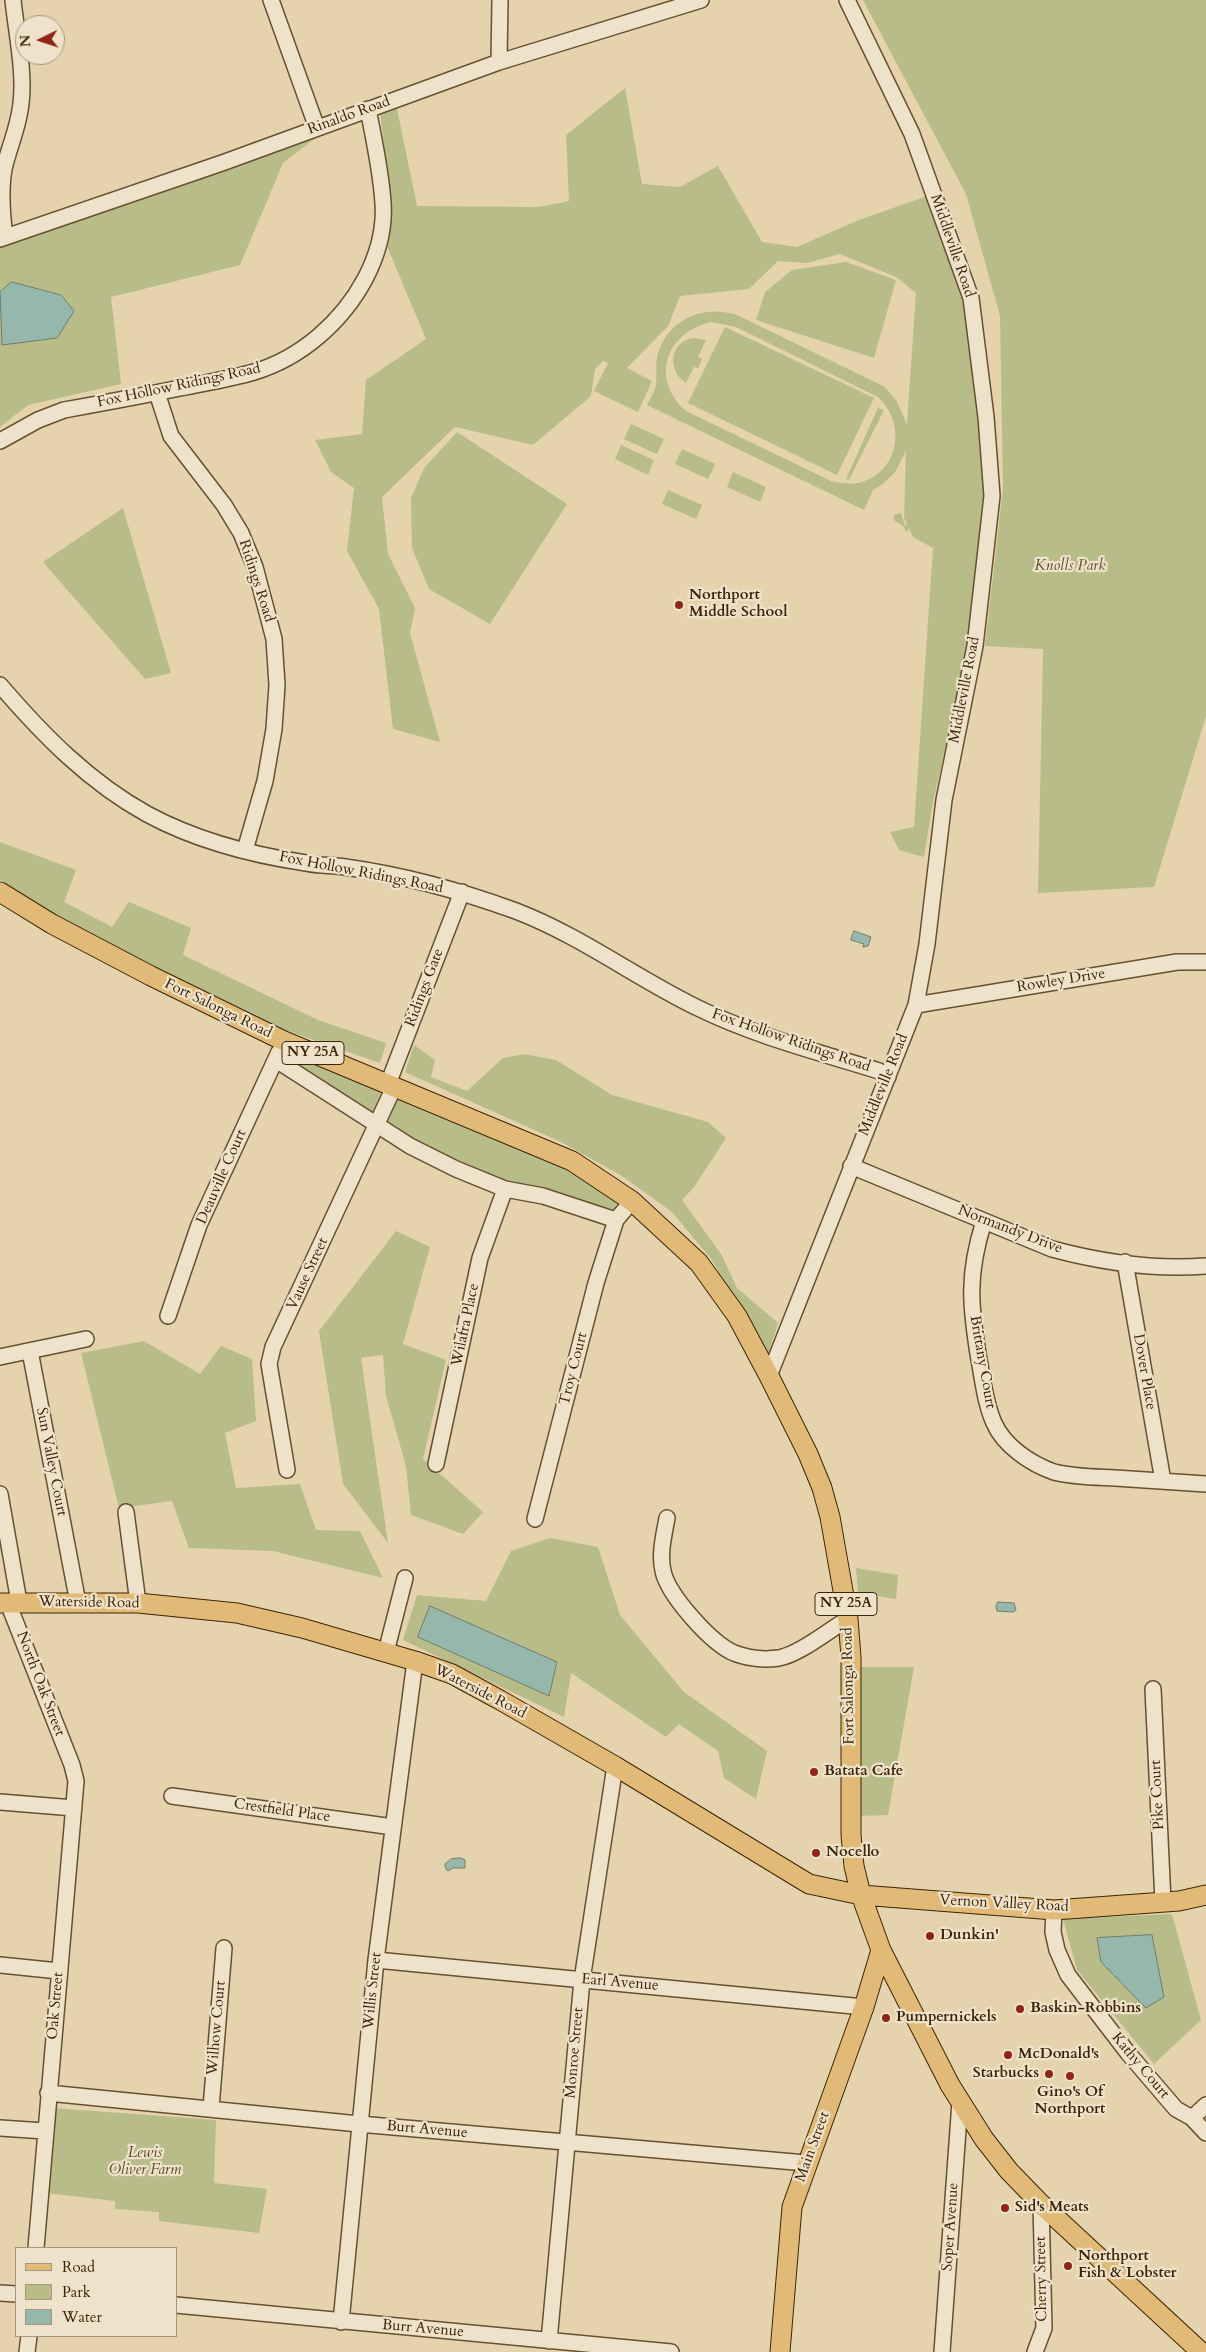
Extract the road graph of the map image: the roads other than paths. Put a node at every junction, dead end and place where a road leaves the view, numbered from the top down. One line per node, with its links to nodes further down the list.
1 (13, 0): 9 (street)
2 (271, 0): 8 (street)
3 (500, 0): 6 (street)
4 (701, 0): 6 (street, Rinaldo Road)
5 (847, 0): 17 (street, Middleville Road)
6 (499, 62): 7 (street, Rinaldo Road)
7 (368, 109): 8 (street, Rinaldo Road); 10 (street, Fox Hollow Ridings Road)
8 (317, 128): 9 (street, Rinaldo Road)
9 (3, 238)
10 (156, 393): 11 (street, Fox Hollow Ridings Road); 13 (street, Ridings Road)
11 (0, 441)
12 (0, 685): 13 (street, Fox Hollow Ridings Road)
13 (245, 850): 15 (street, Fox Hollow Ridings Road)
14 (0, 892): 18 (main road, Fort Salonga Road / NY 25A)
15 (462, 892): 20 (street, Fox Hollow Ridings Road); 21 (street, Ridings Gate)
16 (1206, 962): 17 (street, Rowley Drive)
17 (916, 1005): 20 (street, Middleville Road)
18 (284, 1041): 19 (street, Deauville Court); 21 (main road, Fort Salonga Road / NY 25A)
19 (276, 1060): 22 (street, Fort Salonga Road); 30 (street, Deauville Court)
20 (888, 1077): 23 (street, Middleville Road)
21 (391, 1086): 22 (street, Vause Street); 25 (main road, Fort Salonga Road / NY 25A)
22 (378, 1125): 24 (street, Fort Salonga Road); 36 (street, Vause Street)
23 (851, 1166): 27 (street, Normandy Drive); 34 (street, Middleville Road)
24 (505, 1189): 26 (street, Fort Salonga Road); 35 (street, Wilafra Place)
25 (632, 1201): 26 (street); 34 (main road, Fort Salonga Road / NY 25A)
26 (616, 1220): 42 (street, Troy Court)
27 (984, 1221): 28 (street, Normandy Drive); 37 (street, Brittany Court)
28 (1125, 1262): 29 (street, Normandy Drive); 37 (street, Dover Place)
29 (1206, 1266)
30 (168, 1316)
31 (86, 1339): 32 (street)
32 (30, 1351): 33 (street); 45 (street, Sun Valley Court)
33 (0, 1357)
34 (769, 1376): 47 (main road, Fort Salonga Road / NY 25A)
35 (436, 1464)
36 (287, 1470)
37 (1163, 1481): 38 (street, Brittany Court)
38 (1206, 1484)
39 (0, 1494): 44 (street, North Oak Street)
40 (126, 1512): 46 (street)
41 (667, 1518): 47 (street)
42 (536, 1519)
43 (405, 1578): 48 (street)
44 (9, 1603): 45 (main road, Waterside Road); 51 (street, North Oak Street)
45 (78, 1603): 46 (main road, Waterside Road)
46 (138, 1604): 48 (main road, Waterside Road)
47 (848, 1618): 57 (main road, Fort Salonga Road / NY 25A)
48 (386, 1652): 49 (main road, Waterside Road)
49 (415, 1661): 52 (main road, Waterside Road); 56 (street, Willis Street)
50 (1153, 1689): 59 (street, Pike Court)
51 (72, 1765): 55 (street, Oak Street)
52 (615, 1766): 57 (main road, Waterside Road); 66 (street, Monroe Street)
53 (172, 1796): 56 (street, Crestfield Place)
54 (0, 1802): 55 (street)
55 (74, 1808): 65 (street, Oak Street)
56 (392, 1826): 63 (street, Willis Street)
57 (861, 1894): 60 (main road, Vernon Valley Road); 62 (main road, Fort Salonga Road / NY 25A)
58 (1206, 1895): 59 (main road, Vernon Valley Road)
59 (1163, 1902): 60 (main road, Vernon Valley Road)
60 (1054, 1910): 72 (street, Kathy Court)
61 (224, 1948): 71 (street, Wilhow Court)
62 (881, 1950): 67 (main road, Main Street); 69 (main road, Fort Salonga Road / NY 25A)
63 (376, 1960): 66 (street, Earl Avenue); 73 (street, Willis Street)
64 (0, 1965): 65 (street)
65 (59, 1971): 68 (street, Oak Street)
66 (582, 1980): 67 (street, Earl Avenue); 77 (street, Monroe Street)
67 (864, 2007): 78 (main road, Main Street)
68 (48, 2093): 71 (street, Burt Avenue); 75 (street, Oak Street)
69 (960, 2102): 79 (main road, Fort Salonga Road / NY 25A); 90 (street, Soper Avenue)
70 (1206, 2104): 72 (street)
71 (210, 2108): 73 (street, Burt Avenue)
72 (1192, 2118): 76 (street, Kathy Court)
73 (358, 2124): 77 (street, Burt Avenue); 84 (street, Willis Street)
74 (0, 2128): 75 (street)
75 (45, 2131): 80 (street, Oak Street)
76 (1206, 2133)
77 (567, 2142): 78 (street, Burt Avenue); 86 (street, Monroe Street)
78 (806, 2163): 89 (main road, Main Street)
79 (1041, 2204): 91 (street, Cherry Street); 92 (main road, Fort Salonga Road / NY 25A)
80 (36, 2247)
81 (0, 2293): 82 (street)
82 (15, 2294)
83 (178, 2305): 84 (street, Burr Avenue)
84 (341, 2322): 86 (street, Burr Avenue)
85 (29, 2337): 87 (street)
86 (549, 2341): 88 (street, Burr Avenue)
87 (27, 2352)
88 (671, 2352)
89 (780, 2352)
90 (942, 2352)
91 (1035, 2352)
92 (1201, 2352)

